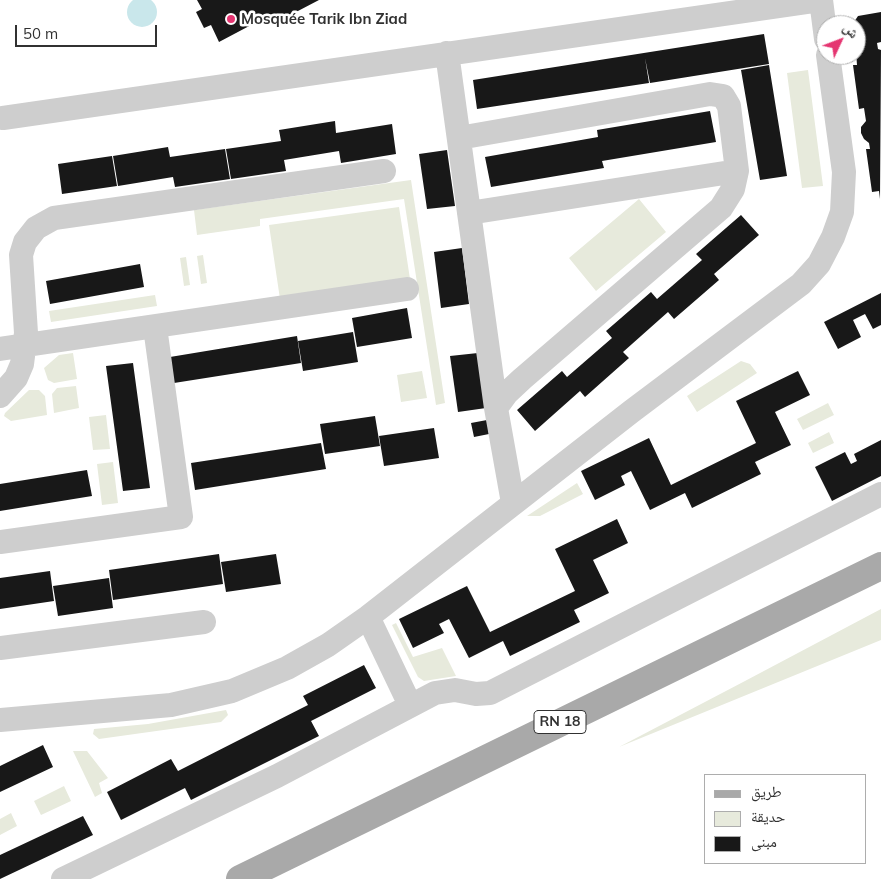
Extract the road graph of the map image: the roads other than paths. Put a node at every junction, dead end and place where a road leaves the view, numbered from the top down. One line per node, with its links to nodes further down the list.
1 (820, 0): 2 (street); 3 (street)
2 (822, 15)
3 (447, 53): 5 (street); 6 (street)
4 (829, 65): 17 (street)
5 (1, 121)
6 (459, 138): 8 (street); 9 (street)
7 (384, 171): 12 (street)
8 (737, 171): 9 (street); 15 (street)
9 (469, 213): 15 (street)
10 (407, 289): 11 (street)
11 (155, 327): 12 (street); 18 (street)
12 (26, 346): 13 (street); 14 (street)
13 (0, 349)
14 (0, 396)
15 (496, 408): 17 (street)
16 (881, 494): 23 (street)
17 (513, 503): 20 (street)
18 (0, 542)
19 (881, 566): 26 (main road, RN 18)
20 (368, 617): 23 (street); 24 (street)
21 (204, 622): 22 (street)
22 (0, 648)
23 (410, 705): 25 (street)
24 (0, 720)
25 (63, 879)
26 (240, 879)

